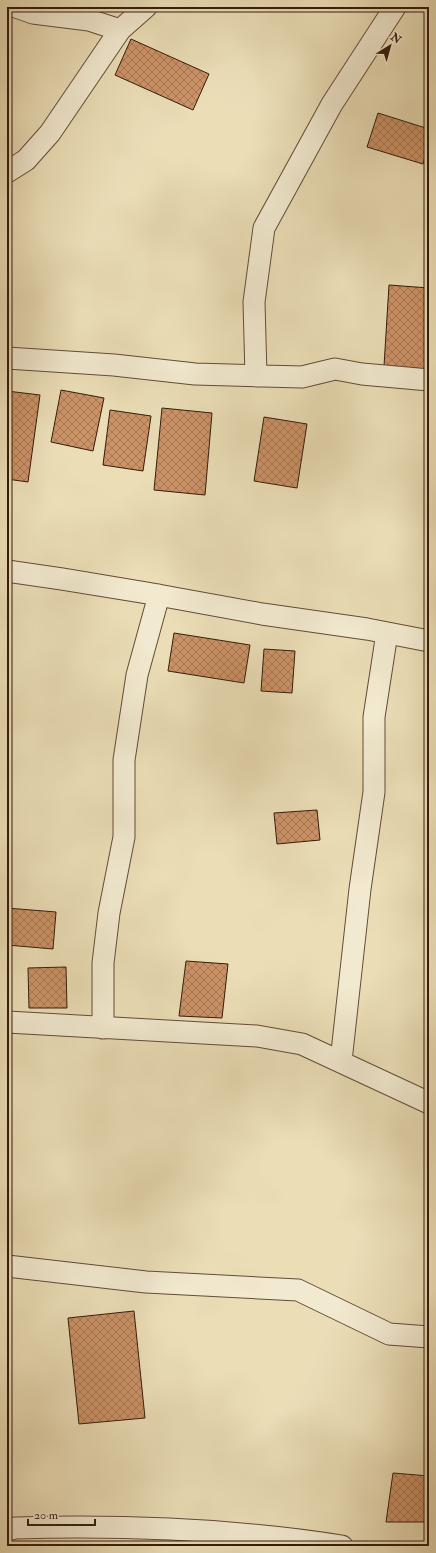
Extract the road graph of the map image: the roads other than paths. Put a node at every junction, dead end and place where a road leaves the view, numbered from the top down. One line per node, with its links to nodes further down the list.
1 (16, 7): 4 (street)
2 (146, 7): 4 (street)
3 (395, 7): 7 (street)
4 (120, 30): 5 (street)
5 (7, 172)
6 (7, 358): 7 (street)
7 (256, 376): 8 (street)
8 (429, 380)
9 (7, 571): 10 (street)
10 (159, 595): 11 (street); 14 (street)
11 (387, 633): 12 (street); 15 (street)
12 (429, 641)
13 (7, 1022): 14 (street)
14 (103, 1028): 15 (street)
15 (341, 1061): 16 (street)
16 (429, 1103)
17 (7, 1266): 18 (street)
18 (429, 1337)
19 (7, 1530): 20 (street)
20 (342, 1546)

